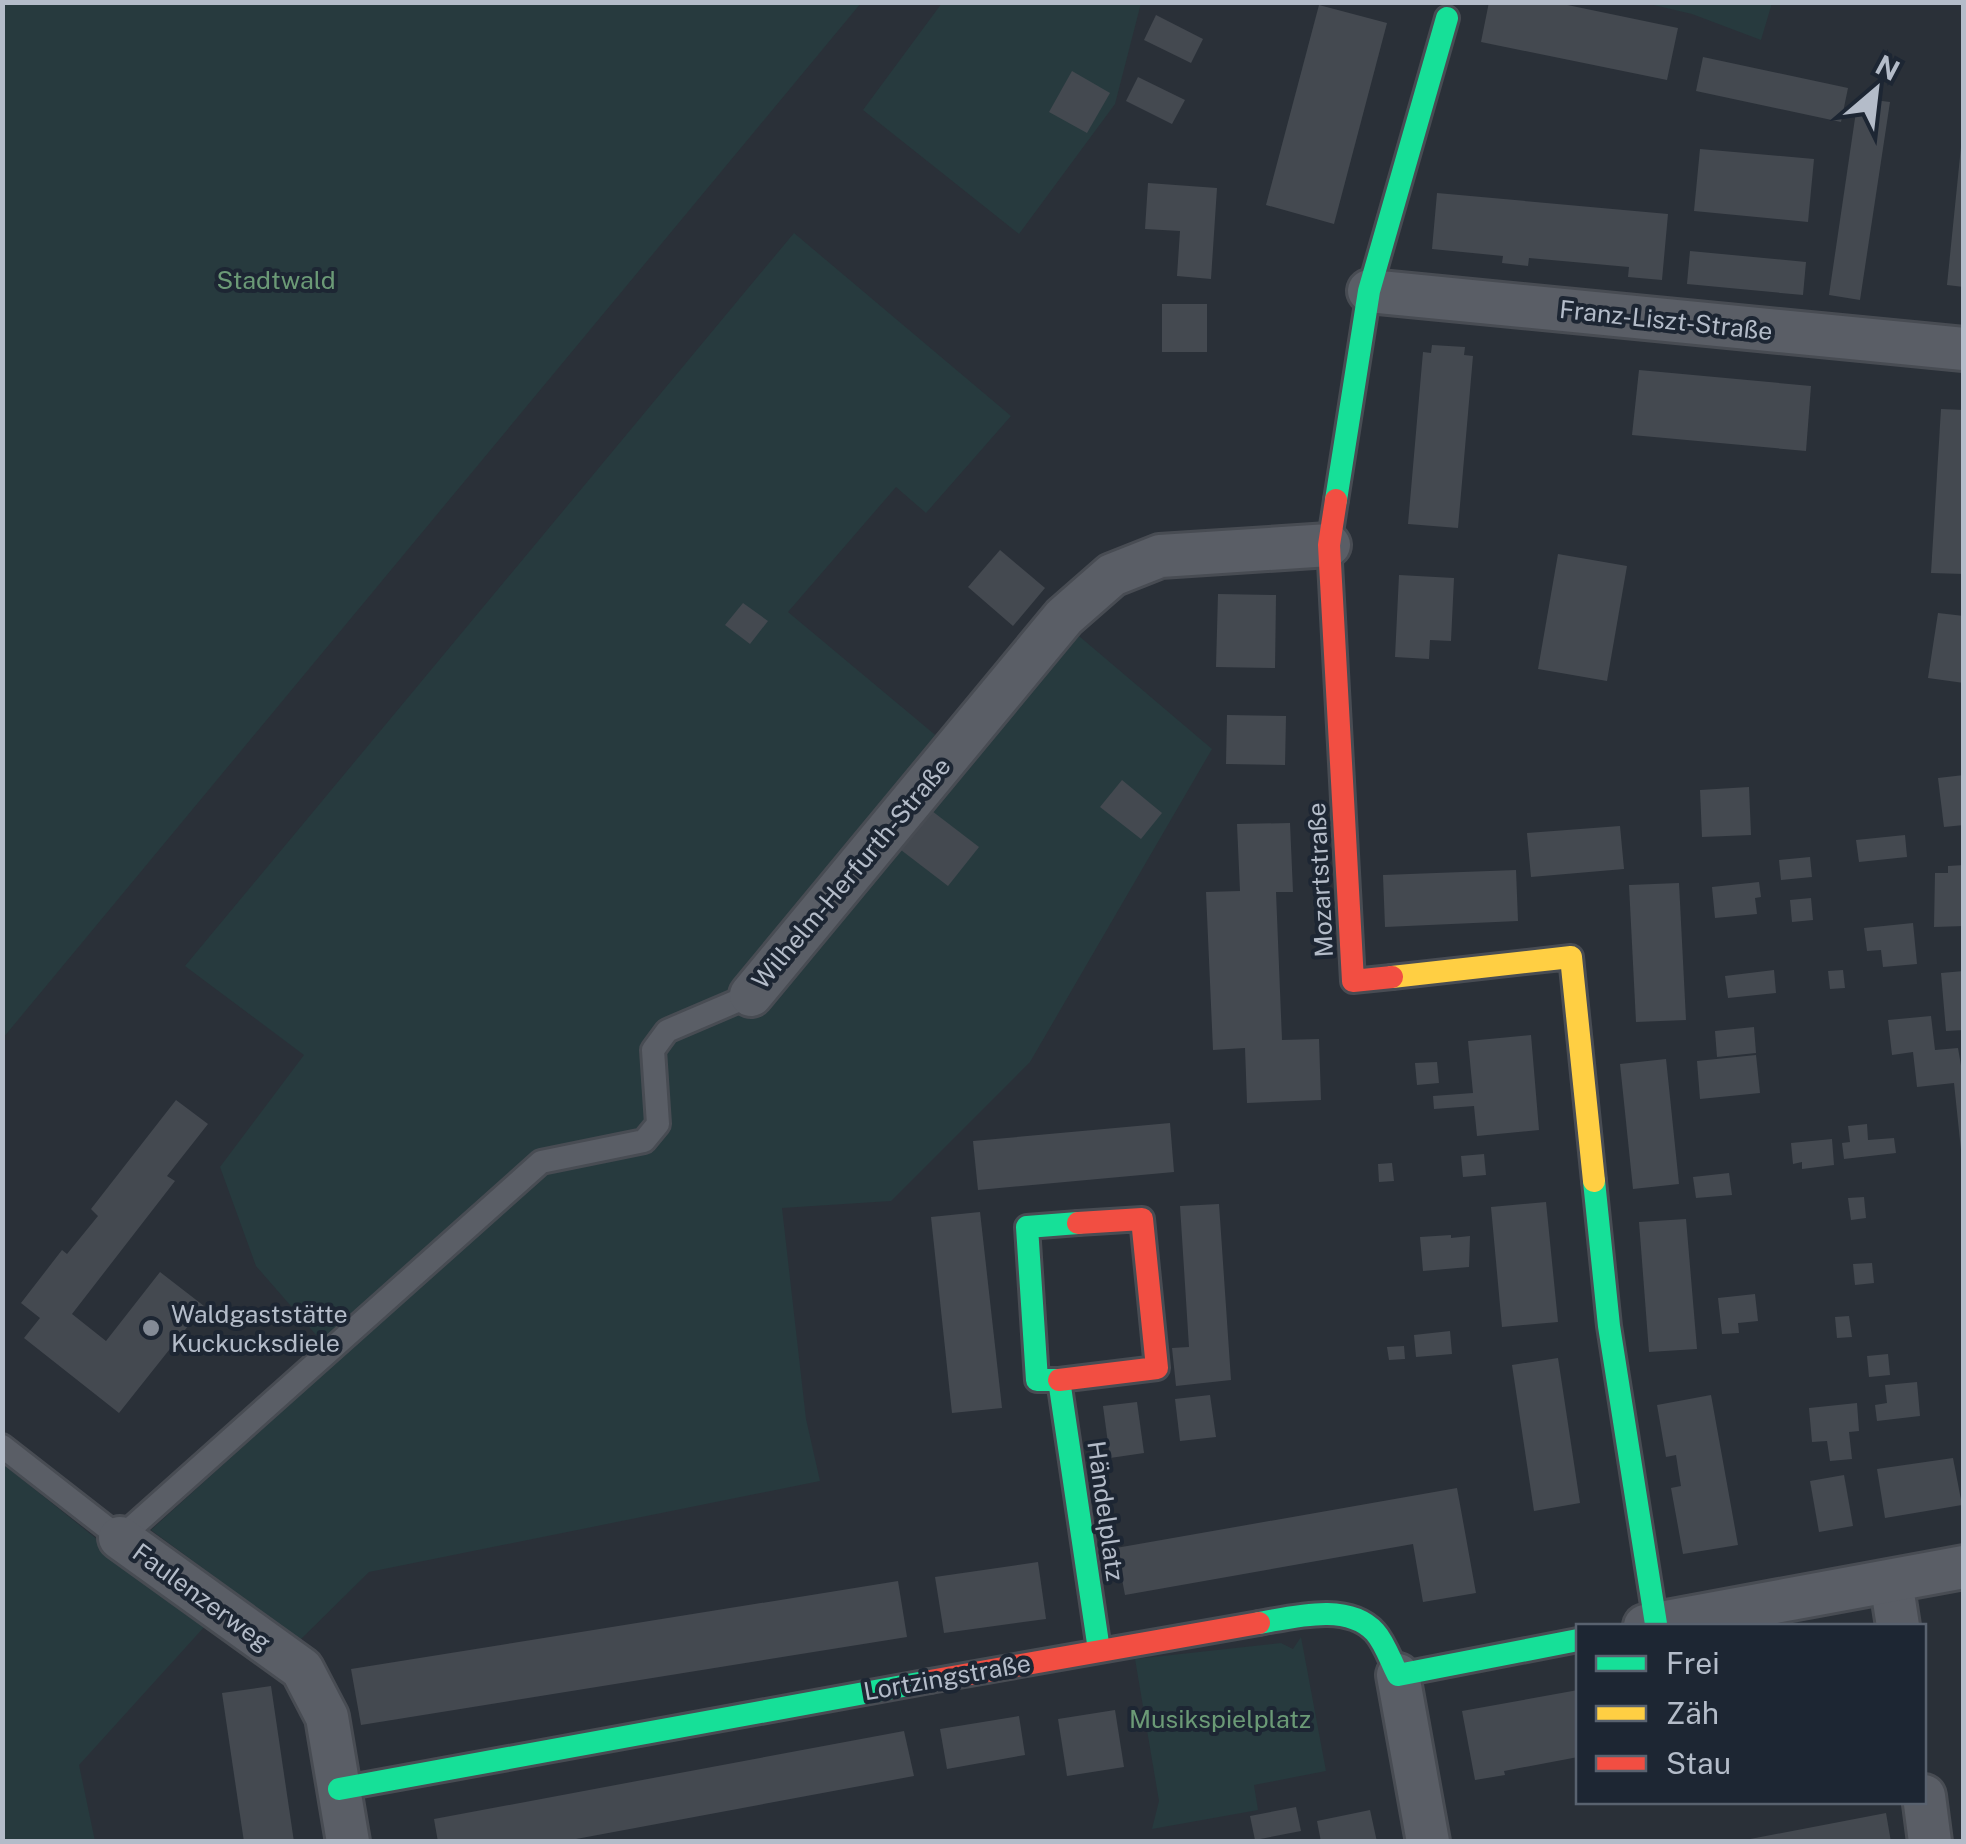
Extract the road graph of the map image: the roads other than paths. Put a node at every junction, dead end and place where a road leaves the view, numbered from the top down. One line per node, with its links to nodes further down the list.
1 (1447, 18): 2 (street, Mozartstraße)
2 (1369, 292): 3 (street, Franz-Liszt-Straße); 4 (street, Mozartstraße)
3 (1964, 350)
4 (1328, 545): 5 (street, Wilhelm-Herfurth-Straße); 11 (street, Mozartstraße)
5 (751, 994): 8 (lane, Wilhelm-Herfurth-Straße)
6 (1059, 1380): 6 (street); 15 (street, Händelplatz)
7 (2, 1446): 8 (lane, Faulenzerweg)
8 (120, 1538): 17 (street, Faulenzerweg)
9 (1964, 1568): 10 (street)
10 (1891, 1581): 12 (street); 13 (street)
11 (1651, 1624)
12 (1656, 1624)
13 (1898, 1624)
14 (1576, 1640): 16 (street)
15 (1099, 1650): 16 (street, Lortzingstraße); 17 (street, Lortzingstraße)
16 (1398, 1675): 20 (street)
17 (338, 1789): 19 (street)
18 (1925, 1804): 21 (street)
19 (348, 1842)
20 (1428, 1842)
21 (1930, 1842)

